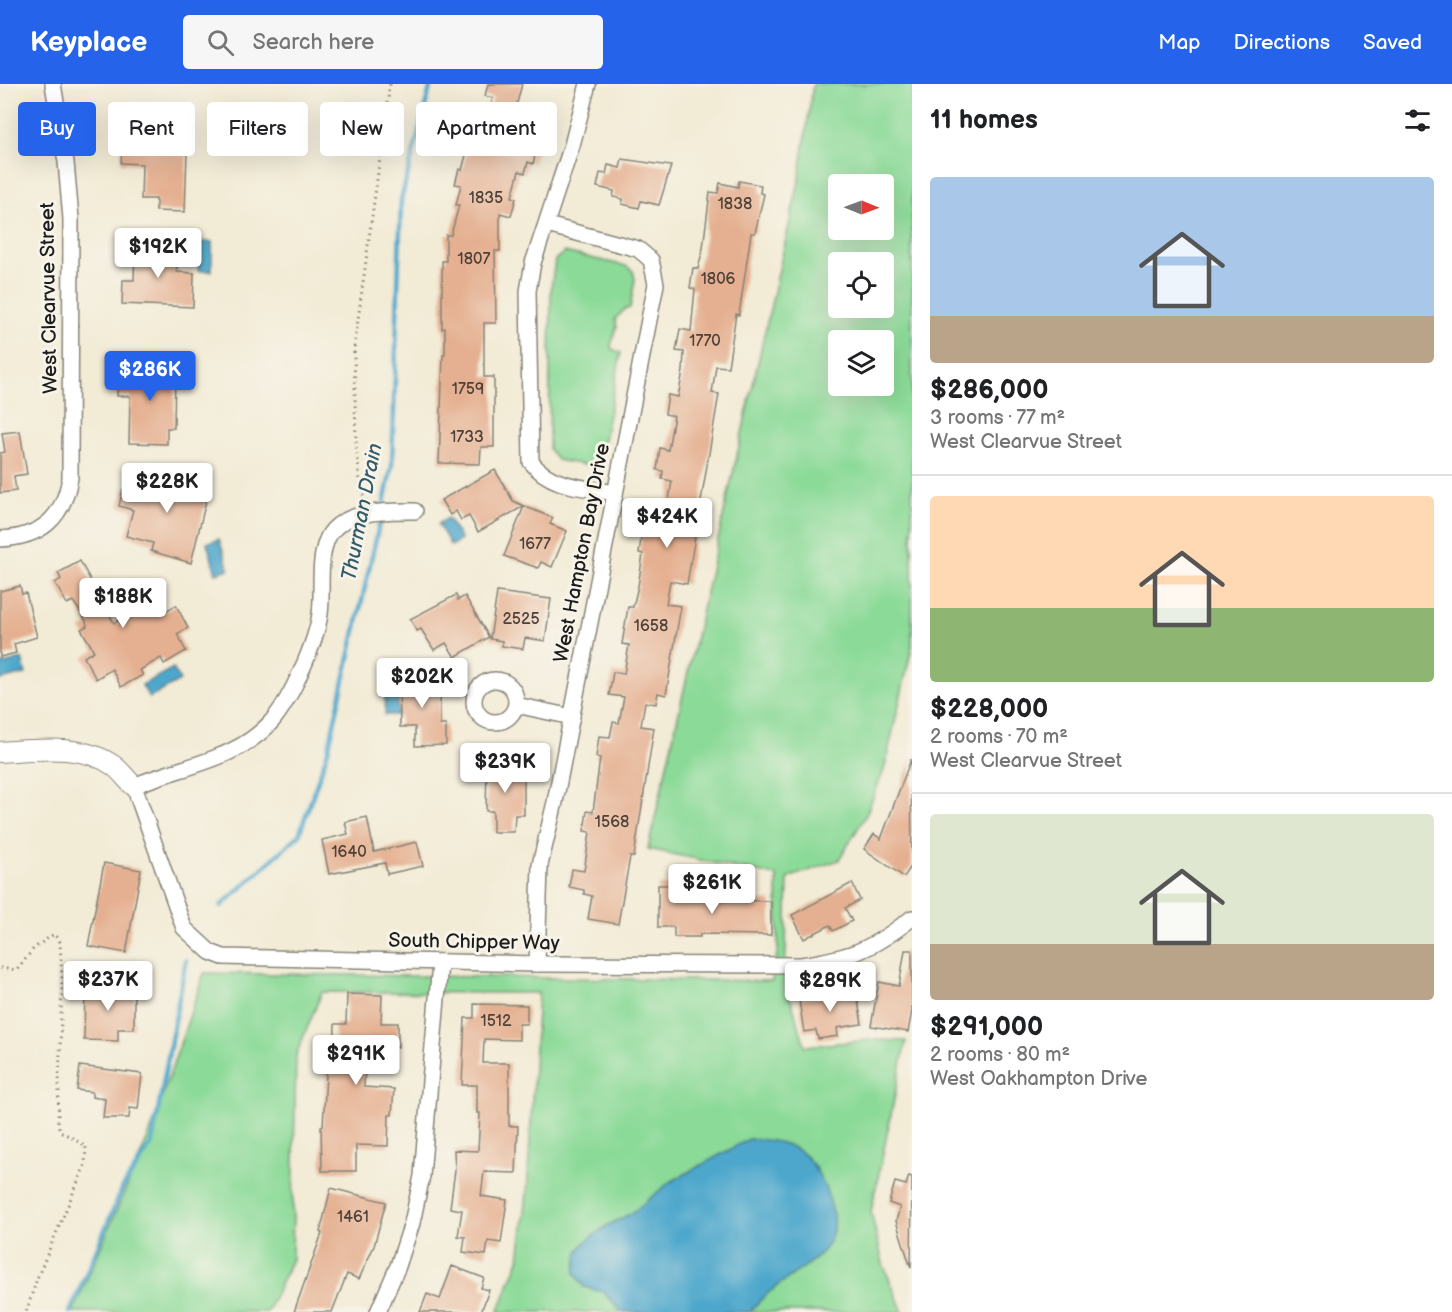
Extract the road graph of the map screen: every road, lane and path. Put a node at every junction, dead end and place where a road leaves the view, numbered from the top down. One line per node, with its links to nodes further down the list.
1 (53, 84): 8 (street, West Clearvue Street)
2 (390, 84): 5 (path)
3 (588, 84): 4 (street)
4 (547, 225): 6 (street); 6 (street, West Hampton Bay Drive)
5 (361, 492)
6 (615, 493): 10 (street, West Hampton Bay Drive)
7 (415, 511): 12 (street)
8 (0, 539)
9 (516, 705): 10 (street)
10 (572, 717): 15 (street, West Hampton Bay Drive)
11 (0, 752): 12 (street)
12 (134, 786): 14 (street, South Chipper Way)
13 (912, 918): 15 (street, South Chipper Way)
14 (440, 963): 15 (street, South Chipper Way); 18 (street)
15 (537, 964)
16 (0, 968): 17 (path)
17 (26, 1312)
18 (378, 1312)

